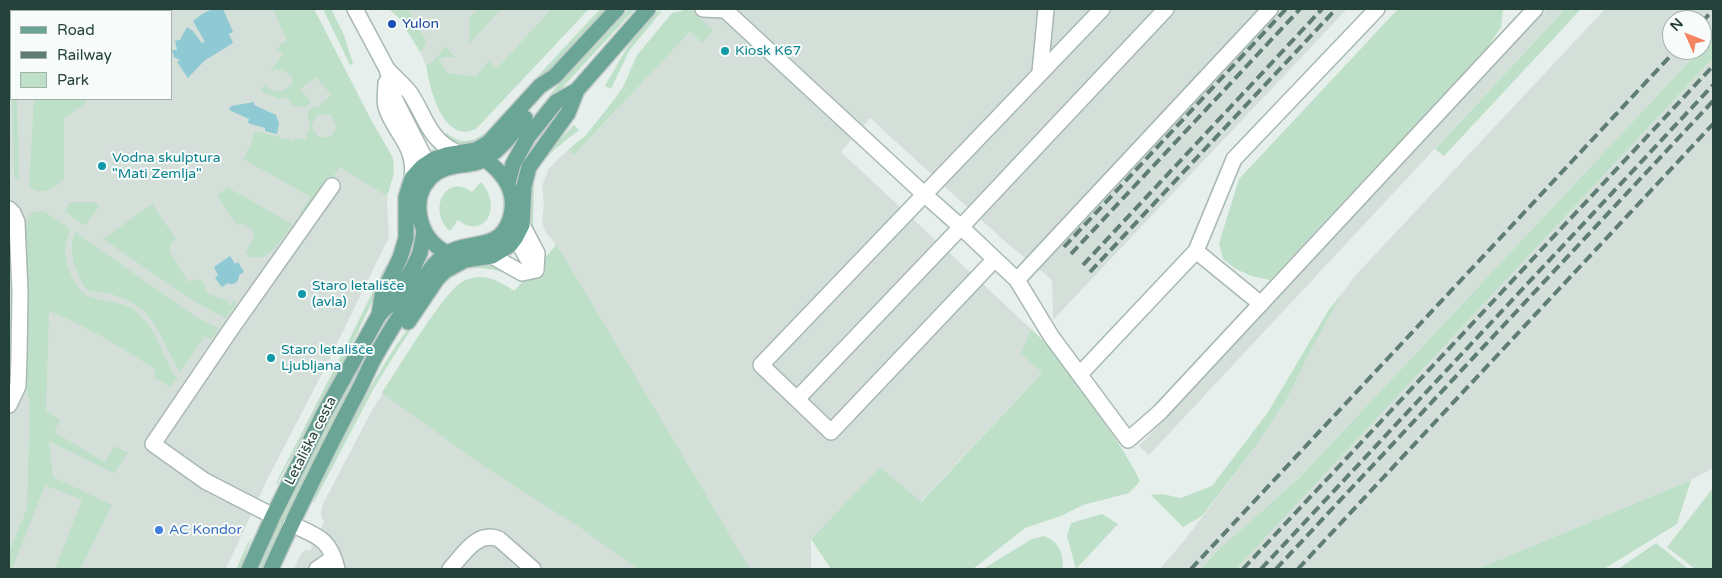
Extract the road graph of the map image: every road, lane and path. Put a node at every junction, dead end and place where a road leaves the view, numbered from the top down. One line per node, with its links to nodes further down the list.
1 (355, 9): 13 (street)
2 (617, 9): 15 (main road)
3 (648, 9): 16 (main road)
4 (703, 9): 11 (street)
5 (1046, 9): 14 (street)
6 (1102, 9): 14 (street)
7 (1166, 9): 25 (street)
8 (1270, 9): 33 (street)
9 (1377, 9): 28 (street)
10 (1535, 9): 12 (street)
11 (730, 11): 23 (street)
12 (1520, 16): 34 (street)
13 (387, 69): 17 (street); 19 (street); 20 (street)
14 (1040, 72): 23 (street)
15 (556, 76): 17 (main road); 18 (main road)
16 (577, 90): 21 (main road); 26 (main road)
17 (464, 152): 18 (main road); 19 (main road)
18 (486, 159): 20 (main road); 21 (main road)
19 (426, 164): 20 (street)
20 (419, 180): 27 (main road, Letališka cesta); 35 (main road, Letališka cesta)
21 (508, 183): 26 (main road)
22 (332, 186): 40 (street)
23 (925, 195): 25 (street); 38 (street)
24 (9, 208): 39 (street)
25 (961, 227): 31 (street); 38 (street)
26 (515, 229): 29 (main road); 30 (main road, Letališka cesta); 30 (street)
27 (424, 232): 29 (main road, Letališka cesta); 35 (main road, Letališka cesta)
28 (1196, 251): 34 (street); 36 (street)
29 (447, 253): 32 (main road, Letališka cesta); 37 (main road, Letališka cesta)
30 (492, 256): 32 (main road, Letališka cesta)
31 (995, 259): 33 (street); 38 (street)
32 (465, 260): 37 (main road, Letališka cesta)
33 (1016, 280): 36 (street)
34 (1261, 304): 36 (street)
35 (379, 315): 40 (main road, Letališka cesta)
36 (1080, 374)
37 (356, 397): 41 (main road, Letališka cesta)
38 (796, 399)
39 (9, 405)
40 (273, 516): 43 (main road, Letališka cesta)
41 (291, 524): 42 (street); 44 (main road, Letališka cesta)
42 (335, 563): 45 (street)
43 (249, 569)
44 (271, 569)
45 (317, 569)
46 (450, 569): 47 (street)
47 (533, 569)

